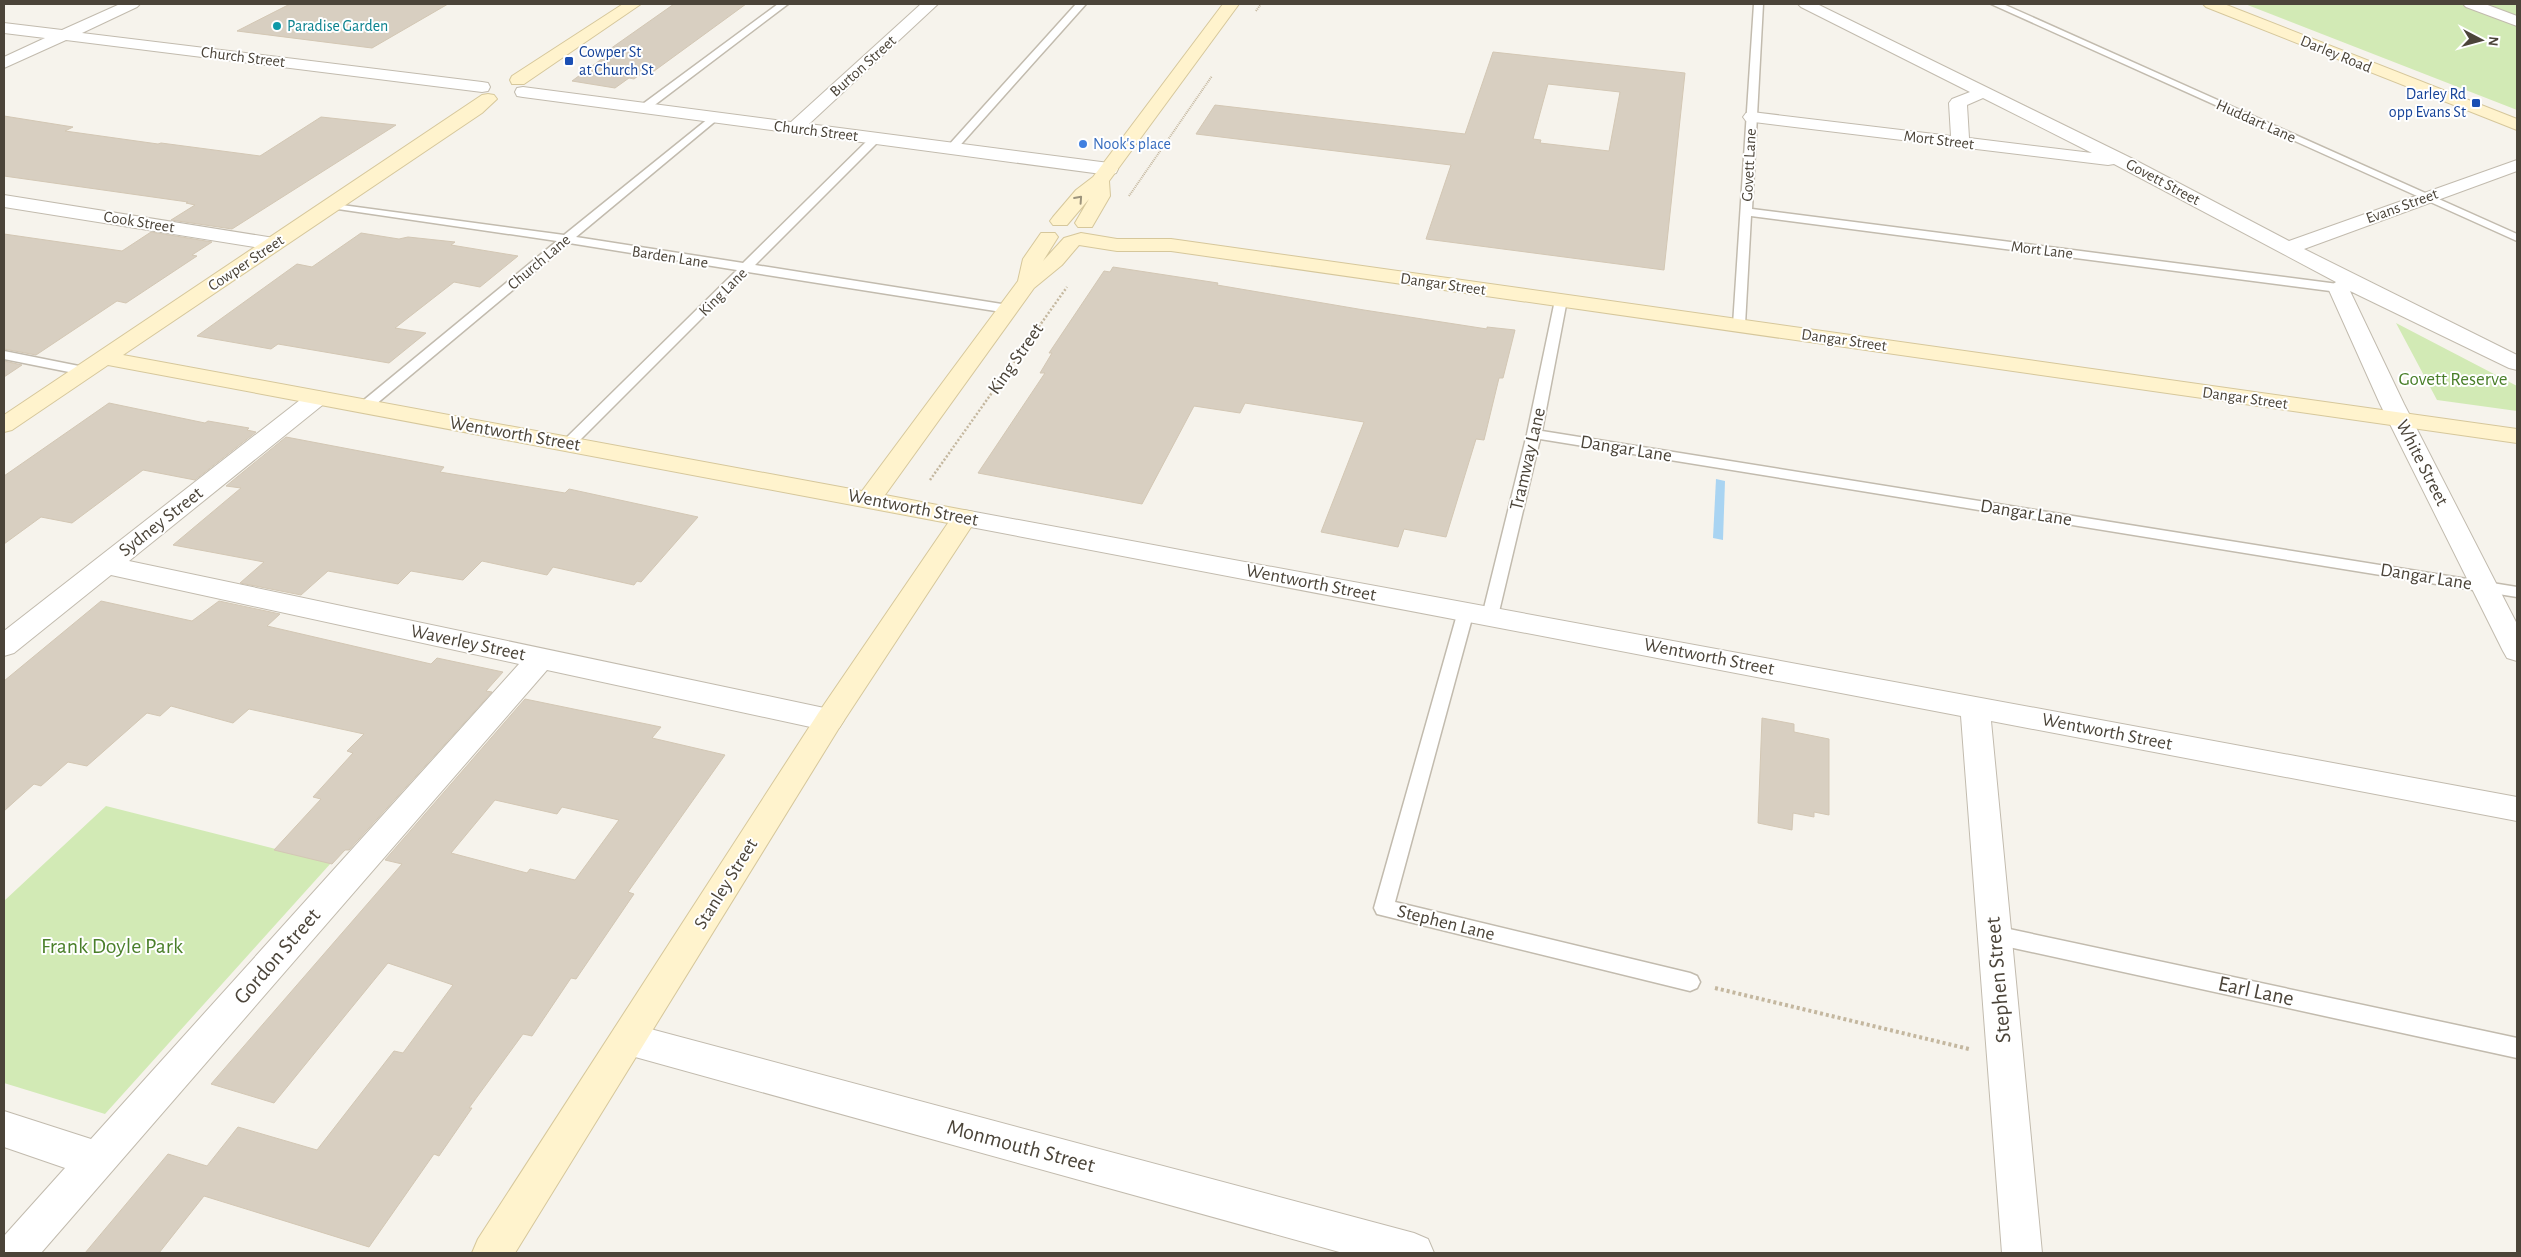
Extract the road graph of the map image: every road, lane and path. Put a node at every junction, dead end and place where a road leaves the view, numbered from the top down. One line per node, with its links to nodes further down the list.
1 (132, 4): 16 (street)
2 (633, 4): 19 (street)
3 (782, 4): 22 (lane)
4 (930, 4): 26 (street, Burton Street)
5 (1080, 4): 29 (lane)
6 (1231, 4): 32 (street, King Street)
7 (1261, 4): 13 (path)
8 (1758, 4): 24 (lane, Govett Lane)
9 (1806, 4): 20 (street, Govett Street)
10 (1996, 4): 33 (lane, Huddart Lane)
11 (2211, 4): 25 (street, Darley Road)
12 (2471, 4): 14 (street)
13 (1256, 12)
14 (2517, 21)
15 (4, 28): 16 (street, Church Street)
16 (65, 34): 17 (street); 21 (street, Church Street)
17 (4, 63)
18 (1213, 74): 34 (path)
19 (511, 83): 21 (street); 21 (street); 22 (street, Church Street)
20 (1983, 92): 28 (street); 30 (street, Govett Street)
21 (495, 96): 36 (street, Cowper Street)
22 (644, 108): 23 (street, Church Street)
23 (714, 117): 26 (street, Church Street); 42 (lane, Church Lane)
24 (1752, 117): 28 (street, Mort Street); 37 (lane, Govett Lane)
25 (2517, 125)
26 (795, 128): 27 (street, Church Street)
27 (875, 139): 29 (street, Church Street); 45 (lane, King Lane)
28 (1960, 143): 30 (street, Mort Street)
29 (952, 148): 32 (street, Church Street)
30 (2127, 163): 44 (street, Govett Street)
31 (2517, 165): 33 (street, Evans Street)
32 (1105, 175): 38 (street, King Street, one-way to 32); 39 (street, King Street)
33 (2426, 197): 41 (lane, Huddart Lane); 44 (street, Evans Street)
34 (1127, 199)
35 (4, 201): 43 (street, Cook Street)
36 (331, 206): 42 (lane, Barden Lane); 43 (street, Cowper Street)
37 (1746, 212): 48 (lane, Mort Lane); 51 (lane, Govett Lane)
38 (1060, 221): 39 (street); 40 (street, King Street)
39 (1082, 233): 40 (street); 47 (street, King Street); 49 (street, Dangar Street)
40 (1048, 237): 47 (street, King Street)
41 (2517, 238)
42 (566, 239): 45 (lane, Barden Lane); 57 (lane, Church Lane)
43 (274, 244): 53 (street, Cowper Street)
44 (2287, 248): 48 (street, Govett Street)
45 (746, 269): 50 (lane, Barden Lane); 62 (lane, King Lane)
46 (1070, 282): 63 (path, King Street)
47 (1027, 284): 50 (street, King Street)
48 (2345, 285): 54 (street, Govett Street); 58 (street, White Street)
49 (1560, 300): 51 (street, Dangar Street); 60 (lane, Tramway Lane)
50 (1008, 310): 64 (street, King Street)
51 (1739, 325): 58 (street, Dangar Street)
52 (4, 355): 55 (lane)
53 (104, 358): 55 (street, Cowper Street); 56 (street, Wentworth Street)
54 (2517, 362)
55 (84, 371): 59 (street, Cowper Street)
56 (317, 398): 57 (street, Wentworth Street); 66 (street, Sydney Street)
57 (364, 407): 62 (street, Wentworth Street)
58 (2400, 420): 61 (street, Dangar Street); 67 (street, White Street)
59 (4, 425)
60 (1534, 434): 67 (lane, Dangar Lane); 69 (lane, Tramway Lane)
61 (2517, 436)
62 (568, 444): 64 (street, Wentworth Street)
63 (930, 480)
64 (868, 499): 65 (street, Wentworth Street)
65 (964, 518): 69 (street, Wentworth Street); 74 (street, Stanley Street)
66 (106, 565): 70 (street, Sydney Street); 72 (street, Waverley Street)
67 (2485, 586): 68 (lane, Dangar Lane); 71 (street, White Street)
68 (2517, 592)
69 (1478, 614): 73 (street, Wentworth Street); 77 (lane, Stephen Lane)
70 (4, 646)
71 (2517, 651)
72 (540, 659): 74 (street, Waverley Street); 82 (street, Gordon Street)
73 (1976, 707): 75 (street, Wentworth Street); 76 (street, Stephen Street)
74 (829, 720): 78 (street, Stanley Street)
75 (2517, 809)
76 (1995, 935): 79 (lane, Earl Lane); 80 (street, Stephen Street)
77 (1690, 982): 80 (path)
78 (628, 1039): 84 (street, Stanley Street); 85 (street, Monmouth Street)
79 (2517, 1048)
80 (2005, 1058): 86 (street, Stephen Street)
81 (4, 1129): 82 (street)
82 (98, 1160): 83 (street, Gordon Street)
83 (15, 1253)
84 (492, 1253)
85 (1414, 1253)
86 (2022, 1253)

